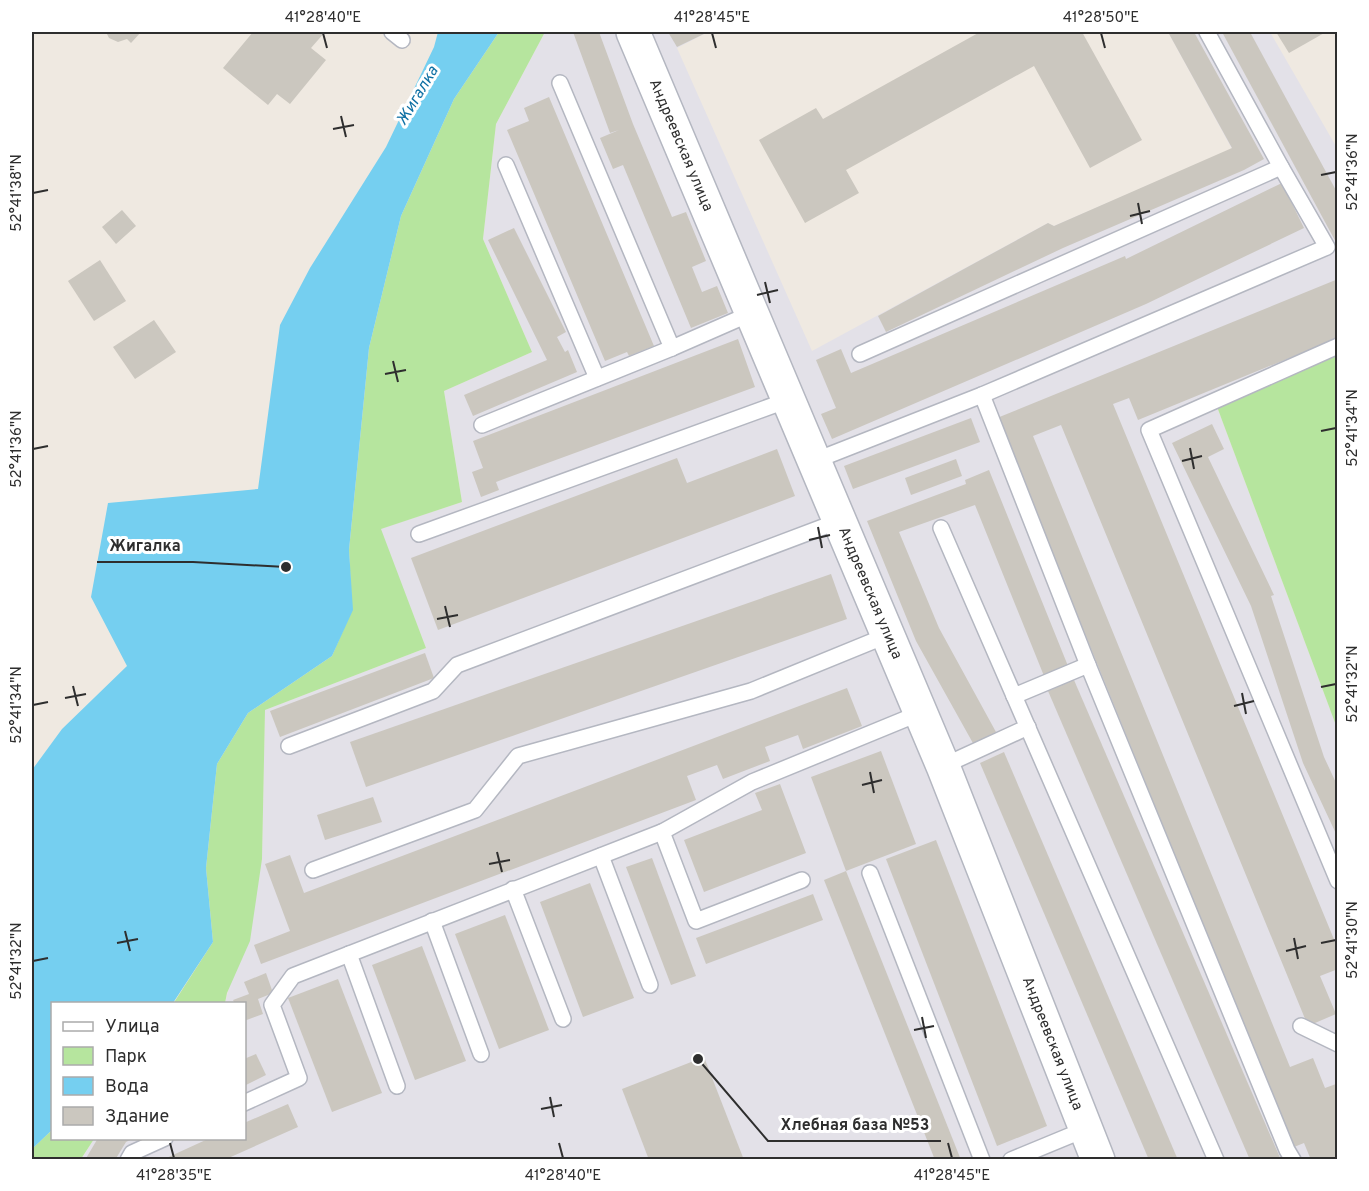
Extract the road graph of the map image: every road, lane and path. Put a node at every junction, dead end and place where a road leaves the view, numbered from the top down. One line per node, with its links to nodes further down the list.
1 (633, 32): 6 (street, Андреевская улица)
2 (1207, 32): 5 (lane)
3 (560, 83): 8 (lane)
4 (506, 165): 10 (lane)
5 (1281, 168): 9 (lane); 11 (lane)
6 (752, 313): 8 (lane); 12 (street, Андреевская улица)
7 (1338, 346): 30 (lane)
8 (672, 348): 10 (lane)
9 (860, 354)
10 (597, 378): 13 (lane)
11 (982, 395): 14 (lane); 19 (lane)
12 (788, 400): 14 (street, Андреевская улица); 17 (lane)
13 (482, 425)
14 (814, 461): 15 (street, Андреевская улица)
15 (840, 521): 18 (street, Андреевская улица); 23 (lane)
16 (941, 528): 20 (lane)
17 (419, 534)
18 (888, 635): 21 (street, Андреевская улица); 27 (lane)
19 (1088, 665): 20 (lane); 48 (lane)
20 (1014, 696): 22 (lane)
21 (921, 713): 24 (street, Андреевская улица); 25 (lane)
22 (1028, 727): 24 (lane); 47 (lane)
23 (289, 746)
24 (943, 766): 41 (street, Андреевская улица)
25 (662, 832): 26 (lane); 29 (lane)
26 (601, 856): 31 (lane); 34 (lane)
27 (314, 870)
28 (870, 873): 44 (lane)
29 (802, 880)
30 (1338, 880)
31 (513, 889): 32 (lane); 35 (lane)
32 (432, 921): 33 (lane); 38 (lane)
33 (349, 954): 39 (lane); 40 (lane)
34 (650, 985)
35 (563, 1018)
36 (1301, 1026): 37 (lane)
37 (1338, 1044)
38 (481, 1054)
39 (397, 1086)
40 (246, 1102)
41 (1086, 1129): 45 (lane); 46 (street, Андреевская улица)
42 (161, 1140): 43 (lane)
43 (128, 1160)
44 (982, 1160)
45 (1011, 1160)
46 (1098, 1160)
47 (1216, 1160)
48 (1293, 1160)

